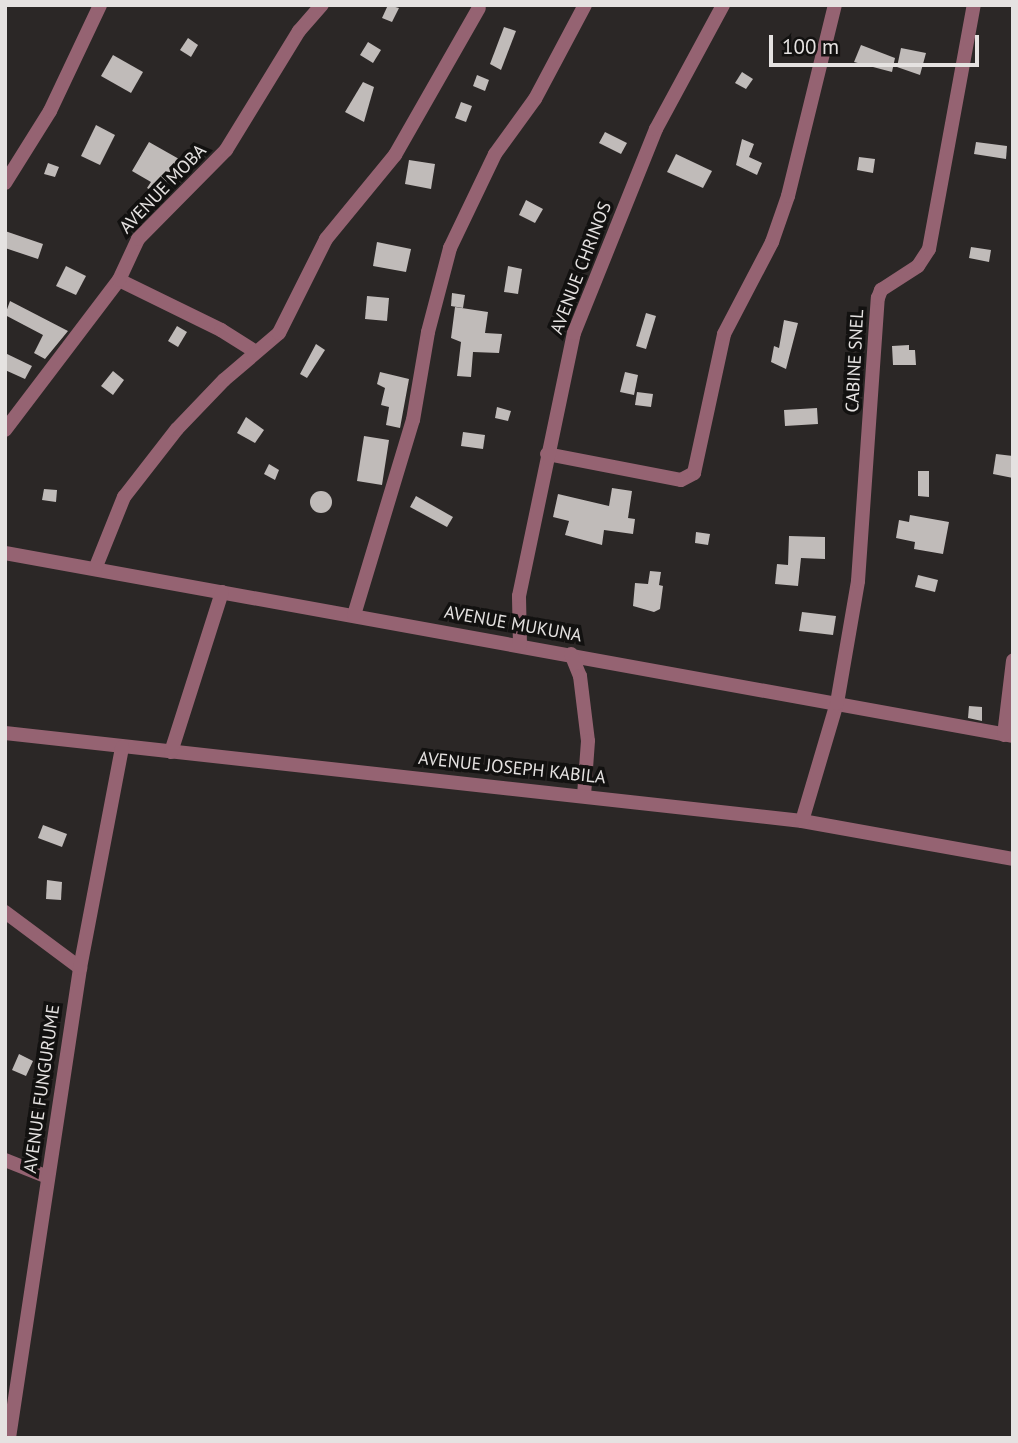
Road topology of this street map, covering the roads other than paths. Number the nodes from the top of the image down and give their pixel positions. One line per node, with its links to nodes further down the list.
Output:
1 (100, 5): 8 (street)
2 (322, 5): 9 (street, AVENUE MOBA)
3 (585, 5): 16 (street)
4 (723, 5): 12 (street, AVENUE CHRINOS)
5 (835, 5): 12 (street)
6 (975, 5): 20 (street, CABINE SNEL)
7 (479, 8): 10 (street)
8 (5, 183)
9 (119, 280): 10 (street); 11 (street, AVENUE MOBA)
10 (256, 352): 14 (street)
11 (5, 430)
12 (547, 454): 17 (street, AVENUE CHRINOS)
13 (5, 553): 14 (street, AVENUE MUKUNA)
14 (95, 569): 15 (street, AVENUE MUKUNA)
15 (222, 592): 16 (street, AVENUE MUKUNA); 24 (street)
16 (354, 615): 17 (street, AVENUE MUKUNA)
17 (520, 645): 18 (street, AVENUE MUKUNA)
18 (571, 654): 20 (street, AVENUE MUKUNA); 25 (street)
19 (1013, 661): 22 (street)
20 (836, 703): 22 (street, AVENUE MUKUNA); 26 (street, CABINE SNEL)
21 (5, 733): 23 (street, AVENUE JOSEPH KABILA)
22 (1008, 735)
23 (122, 747): 24 (street, AVENUE JOSEPH KABILA); 29 (street, AVENUE FUNGURUME)
24 (171, 752): 25 (street, AVENUE JOSEPH KABILA)
25 (584, 794): 26 (street, AVENUE JOSEPH KABILA)
26 (802, 821): 27 (street, AVENUE JOSEPH KABILA)
27 (1013, 859)
28 (5, 912): 29 (street)
29 (80, 968): 31 (street, AVENUE FUNGURUME)
30 (5, 1160): 31 (street)
31 (48, 1177): 32 (street, AVENUE FUNGURUME)
32 (12, 1375): 33 (street, AVENUE FUNGURUME)
33 (9, 1438)

